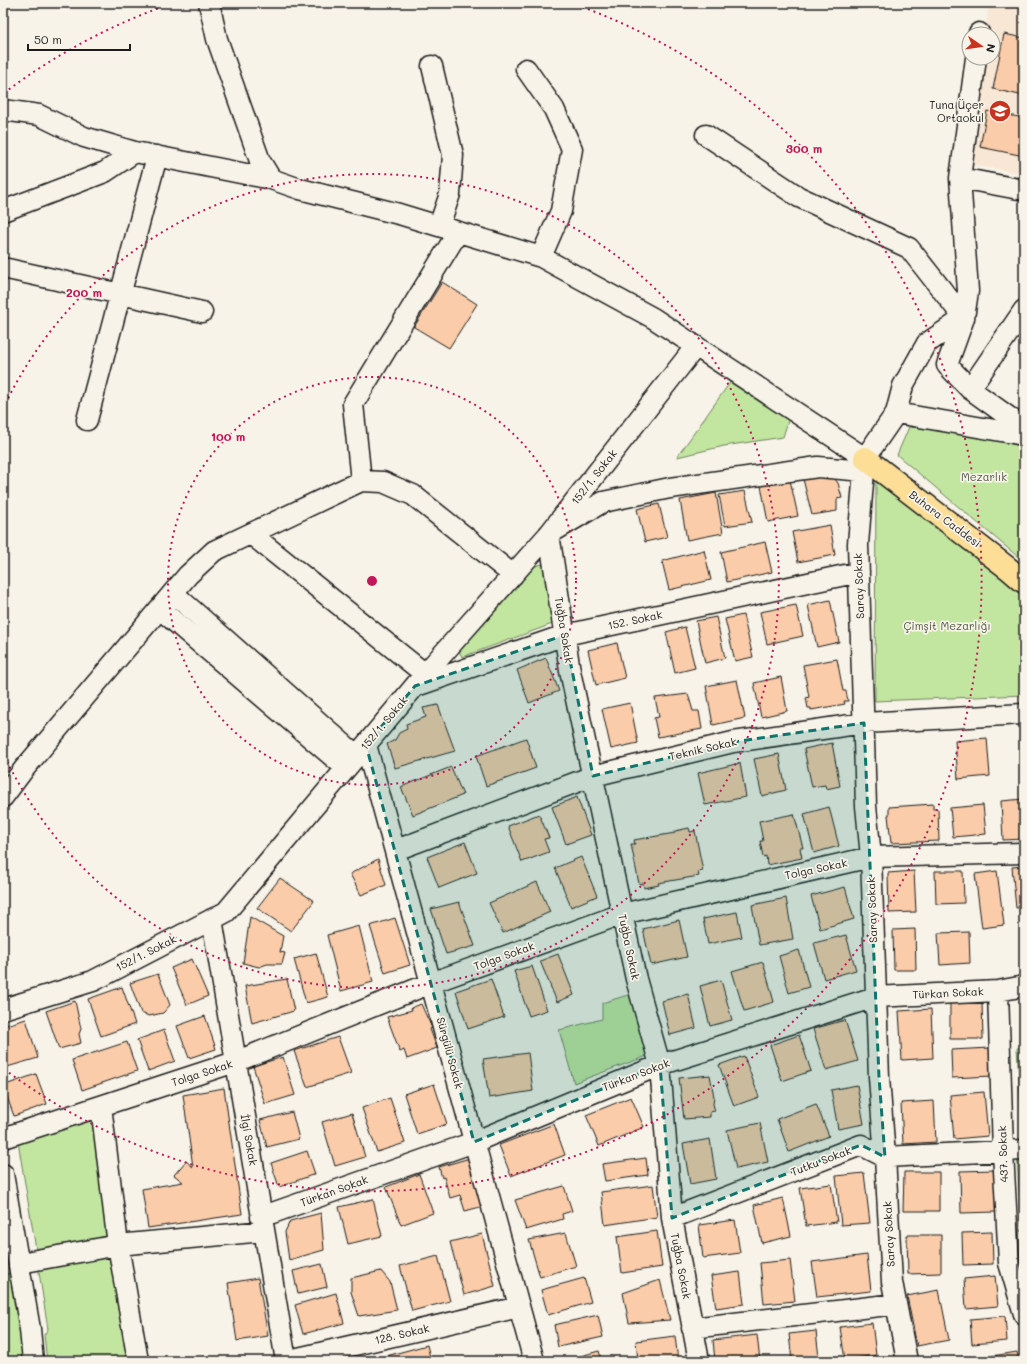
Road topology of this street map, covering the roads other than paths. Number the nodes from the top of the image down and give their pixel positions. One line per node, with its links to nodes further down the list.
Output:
1 (209, 3): 10 (street)
2 (432, 66): 13 (street)
3 (975, 66): 9 (street)
4 (526, 69): 15 (street)
5 (3, 110): 7 (street)
6 (706, 135): 20 (street)
7 (135, 152): 8 (street); 12 (street)
8 (157, 156): 10 (street); 17 (street)
9 (960, 178): 11 (street); 20 (street)
10 (271, 179): 13 (street)
11 (1024, 190)
12 (3, 211)
13 (439, 226): 14 (street)
14 (458, 232): 15 (street); 28 (street)
15 (541, 257): 21 (street)
16 (3, 268): 17 (street)
17 (120, 293): 19 (street); 24 (street)
18 (1024, 310): 22 (street)
19 (202, 312)
20 (964, 318): 22 (street); 23 (street)
21 (696, 346): 27 (street); 30 (street, 152/1. Sokak)
22 (970, 389): 25 (street)
23 (896, 413): 26 (street); 27 (street)
24 (87, 420)
25 (1024, 428)
26 (1024, 435)
27 (864, 464): 30 (street); 31 (street, Saray Sokak); 33 (main road, Buhara Caddesi)
28 (361, 481): 29 (street); 32 (street)
29 (251, 534): 34 (street); 37 (street)
30 (548, 534): 32 (street, 152/1. Sokak); 36 (street, Tuğba Sokak)
31 (858, 572): 36 (street, 152. Sokak); 39 (street, Saray Sokak)
32 (513, 575): 37 (street, 152/1. Sokak)
33 (1024, 582)
34 (173, 593): 35 (street); 40 (street)
35 (160, 609): 40 (street); 42 (street)
36 (565, 635): 37 (street, 152. Sokak); 41 (street, Tuğba Sokak)
37 (420, 680): 40 (street, 152/1. Sokak)
38 (1024, 714): 39 (street, Teknik Sokak)
39 (864, 723): 41 (street, Teknik Sokak); 45 (street, Saray Sokak)
40 (356, 756): 43 (street, Sürgülü Sokak); 47 (street, 152/1. Sokak)
41 (593, 776): 43 (street, Teknik Sokak); 46 (street, Tuğba Sokak)
42 (3, 797)
43 (396, 850): 48 (street, Sürgülü Sokak)
44 (1024, 853): 45 (street, Tolga Sokak)
45 (871, 857): 46 (street, Tolga Sokak); 51 (street, Saray Sokak)
46 (622, 914): 48 (street, Tolga Sokak); 54 (street, Tuğba Sokak)
47 (212, 920): 52 (street, 152/1. Sokak); 53 (street, İlgi Sokak)
48 (431, 983): 53 (street, Tolga Sokak); 57 (street, Sürgülü Sokak)
49 (1024, 986): 50 (street, Türkan Sokak)
50 (998, 991): 51 (street, Türkan Sokak); 59 (street, 437. Sokak)
51 (875, 996): 54 (street, Türkan Sokak); 60 (street, Saray Sokak)
52 (3, 1009)
53 (235, 1062): 55 (street, Tolga Sokak); 63 (street, İlgi Sokak)
54 (660, 1065): 57 (street, Türkan Sokak); 62 (street, Tuğba Sokak)
55 (101, 1106): 56 (street, Tolga Sokak); 64 (street)
56 (3, 1138)
57 (474, 1142): 63 (street, Türkan Sokak); 68 (street, Sürgülü Sokak)
58 (1024, 1150): 59 (street, Tutku Sokak)
59 (1003, 1152): 60 (street, Tutku Sokak); 66 (street, 437. Sokak)
60 (885, 1156): 62 (street, Tutku Sokak); 67 (street, Saray Sokak)
61 (3, 1174): 65 (street)
62 (672, 1218): 70 (street, Tuğba Sokak)
63 (263, 1224): 64 (street, Türkan Sokak); 73 (street, İlgi Sokak)
64 (118, 1245): 65 (street, Türkan Sokak); 72 (street)
65 (20, 1262): 71 (street)
66 (1016, 1262): 69 (street, 437. Sokak)
67 (896, 1304): 70 (street); 76 (street, Saray Sokak)
68 (519, 1307): 73 (street, 128. Sokak); 74 (street, Sürgülü Sokak)
69 (1024, 1314)
70 (692, 1328): 75 (street, Tuğba Sokak)
71 (33, 1361)
72 (138, 1361)
73 (285, 1361)
74 (534, 1361)
75 (699, 1361)
76 (907, 1361)

